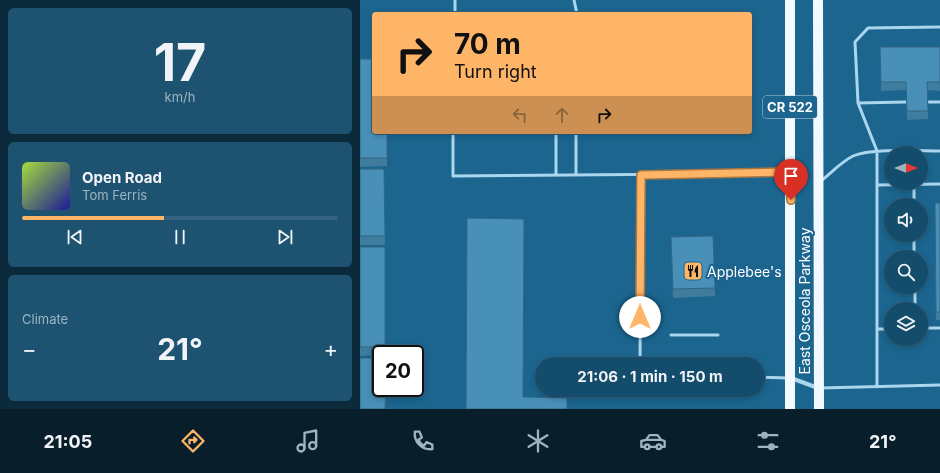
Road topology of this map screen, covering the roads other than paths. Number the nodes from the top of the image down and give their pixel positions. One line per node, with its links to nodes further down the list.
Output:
1 (455, 0): 5 (lane)
2 (574, 0): 6 (lane)
3 (790, 0): 17 (main road, East Osceola Parkway / CR 522)
4 (818, 0): 23 (main road, East Osceola Parkway / CR 522)
5 (454, 12)
6 (577, 12)
7 (940, 27): 11 (lane)
8 (906, 102): 11 (lane)
9 (927, 102): 10 (lane)
10 (940, 102)
11 (858, 103): 15 (lane)
12 (453, 134): 18 (lane)
13 (556, 134): 18 (lane)
14 (576, 134): 19 (lane)
15 (877, 151): 16 (lane); 23 (lane); 24 (lane)
16 (940, 151)
17 (790, 172): 20 (lane); 34 (main road, East Osceola Parkway / CR 522)
18 (556, 175): 19 (lane)
19 (576, 175): 20 (lane)
20 (641, 175): 32 (lane)
21 (928, 184): 22 (lane)
22 (940, 184)
23 (818, 185): 37 (main road, East Osceola Parkway / CR 522)
24 (877, 185): 25 (lane); 28 (lane)
25 (884, 185)
26 (928, 328): 27 (lane)
27 (940, 328)
28 (877, 329): 29 (lane); 36 (lane)
29 (884, 329)
30 (671, 335): 31 (lane)
31 (718, 335)
32 (640, 357)
33 (765, 377): 34 (lane)
34 (791, 378): 37 (street); 38 (main road, East Osceola Parkway / CR 522)
35 (940, 385): 36 (lane)
36 (877, 387): 37 (lane)
37 (818, 388): 39 (main road, East Osceola Parkway / CR 522)
38 (790, 409)
39 (819, 409)

